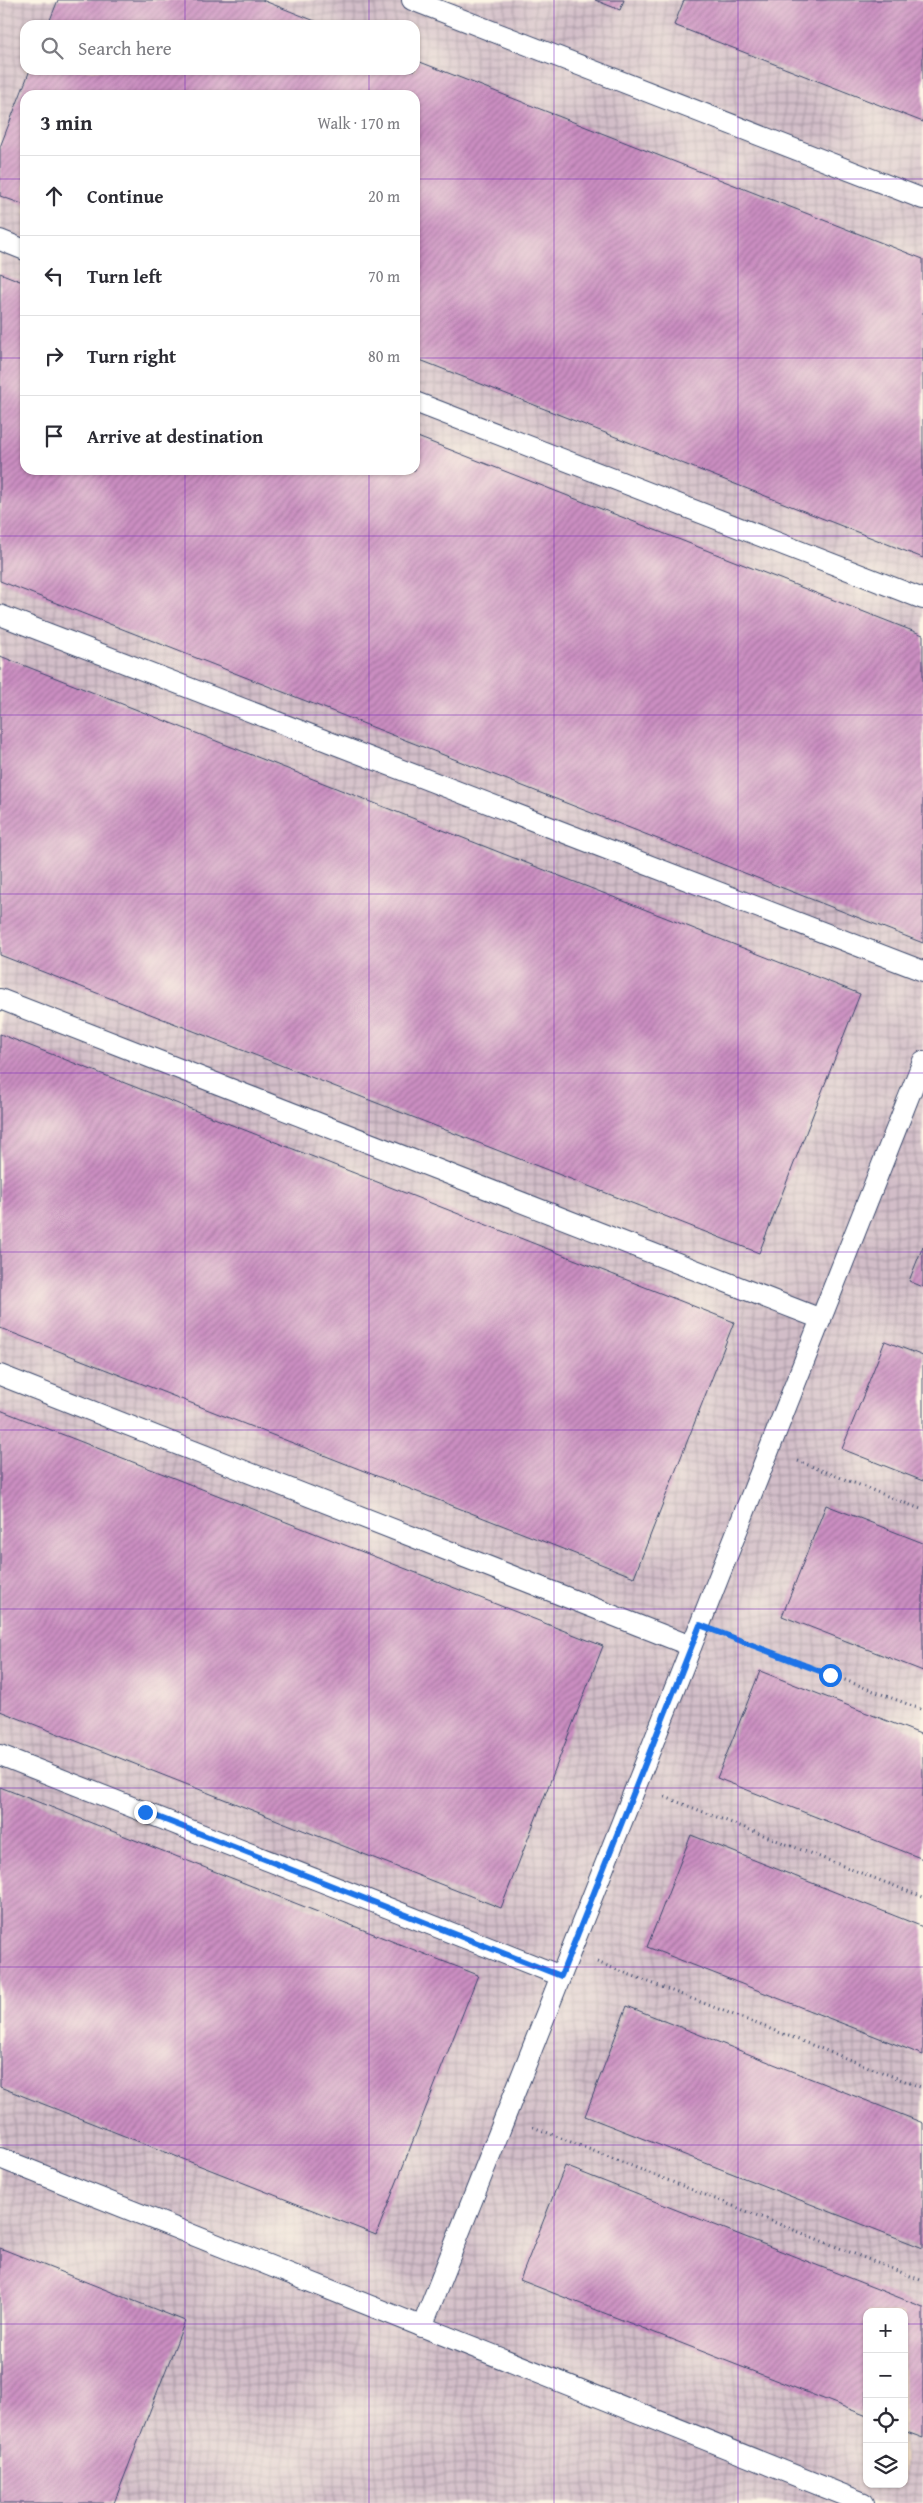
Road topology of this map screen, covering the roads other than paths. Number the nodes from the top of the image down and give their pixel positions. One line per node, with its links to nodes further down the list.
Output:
1 (412, 0): 2 (lane)
2 (923, 199)
3 (0, 240): 4 (lane)
4 (20, 248)
5 (420, 404): 6 (lane)
6 (923, 599)
7 (0, 615): 8 (lane)
8 (923, 971)
9 (0, 998): 11 (lane)
10 (923, 1061): 11 (lane)
11 (821, 1319): 13 (lane)
12 (0, 1375): 13 (lane)
13 (691, 1646): 15 (lane)
14 (0, 1755): 15 (lane)
15 (561, 1976): 17 (lane)
16 (0, 2158): 17 (lane)
17 (422, 2327): 18 (lane)
18 (864, 2503)

